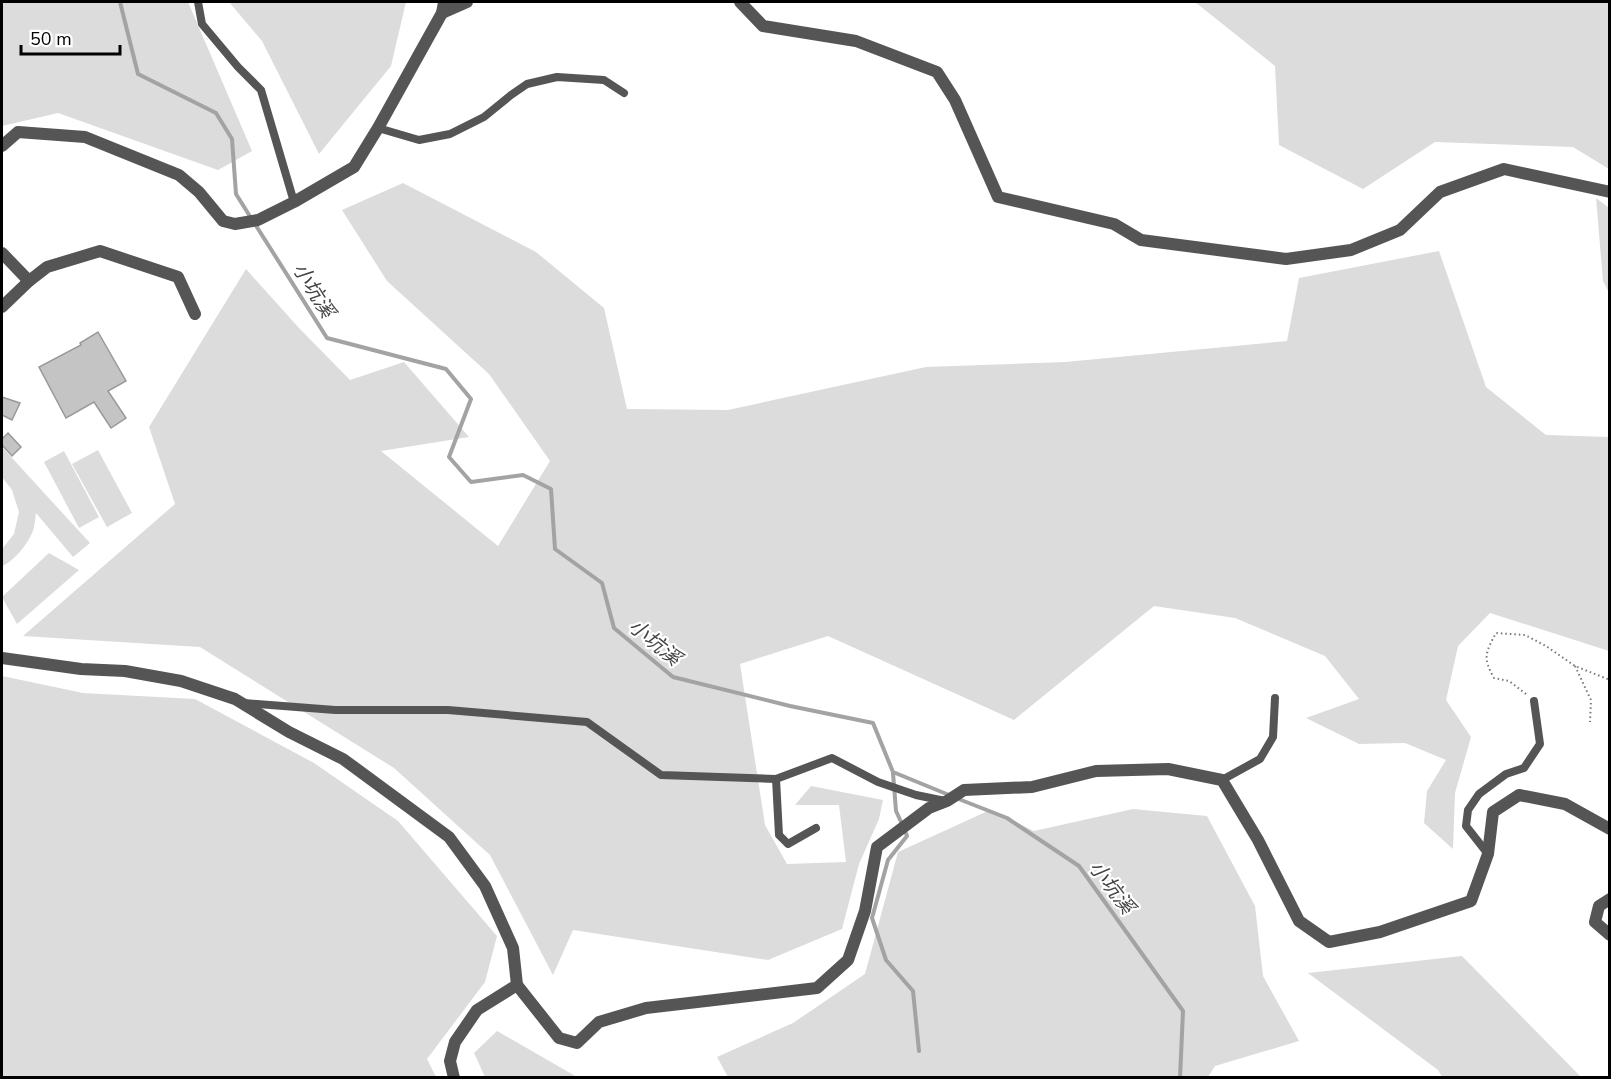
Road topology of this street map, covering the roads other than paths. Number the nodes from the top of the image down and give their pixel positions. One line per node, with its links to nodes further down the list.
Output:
1 (198, 2): 9 (lane)
2 (467, 2): 4 (street)
3 (740, 2): 8 (street)
4 (443, 7): 6 (street)
5 (624, 93): 6 (lane)
6 (378, 128): 9 (street)
7 (2, 146): 9 (street)
8 (1610, 192)
9 (294, 202)
10 (2, 253): 11 (street)
11 (29, 281): 12 (street); 13 (street)
12 (2, 307)
13 (195, 314)
14 (2, 658): 17 (street)
15 (1275, 698): 19 (lane)
16 (1534, 701): 23 (lane)
17 (240, 702): 18 (lane); 26 (street)
18 (776, 779): 20 (lane); 21 (lane)
19 (1222, 780): 20 (street); 23 (street)
20 (947, 801): 26 (street)
21 (816, 828)
22 (1610, 829): 23 (street)
23 (1488, 854)
24 (1610, 899): 25 (street)
25 (1610, 935)
26 (517, 985): 27 (street)
27 (454, 1077)

